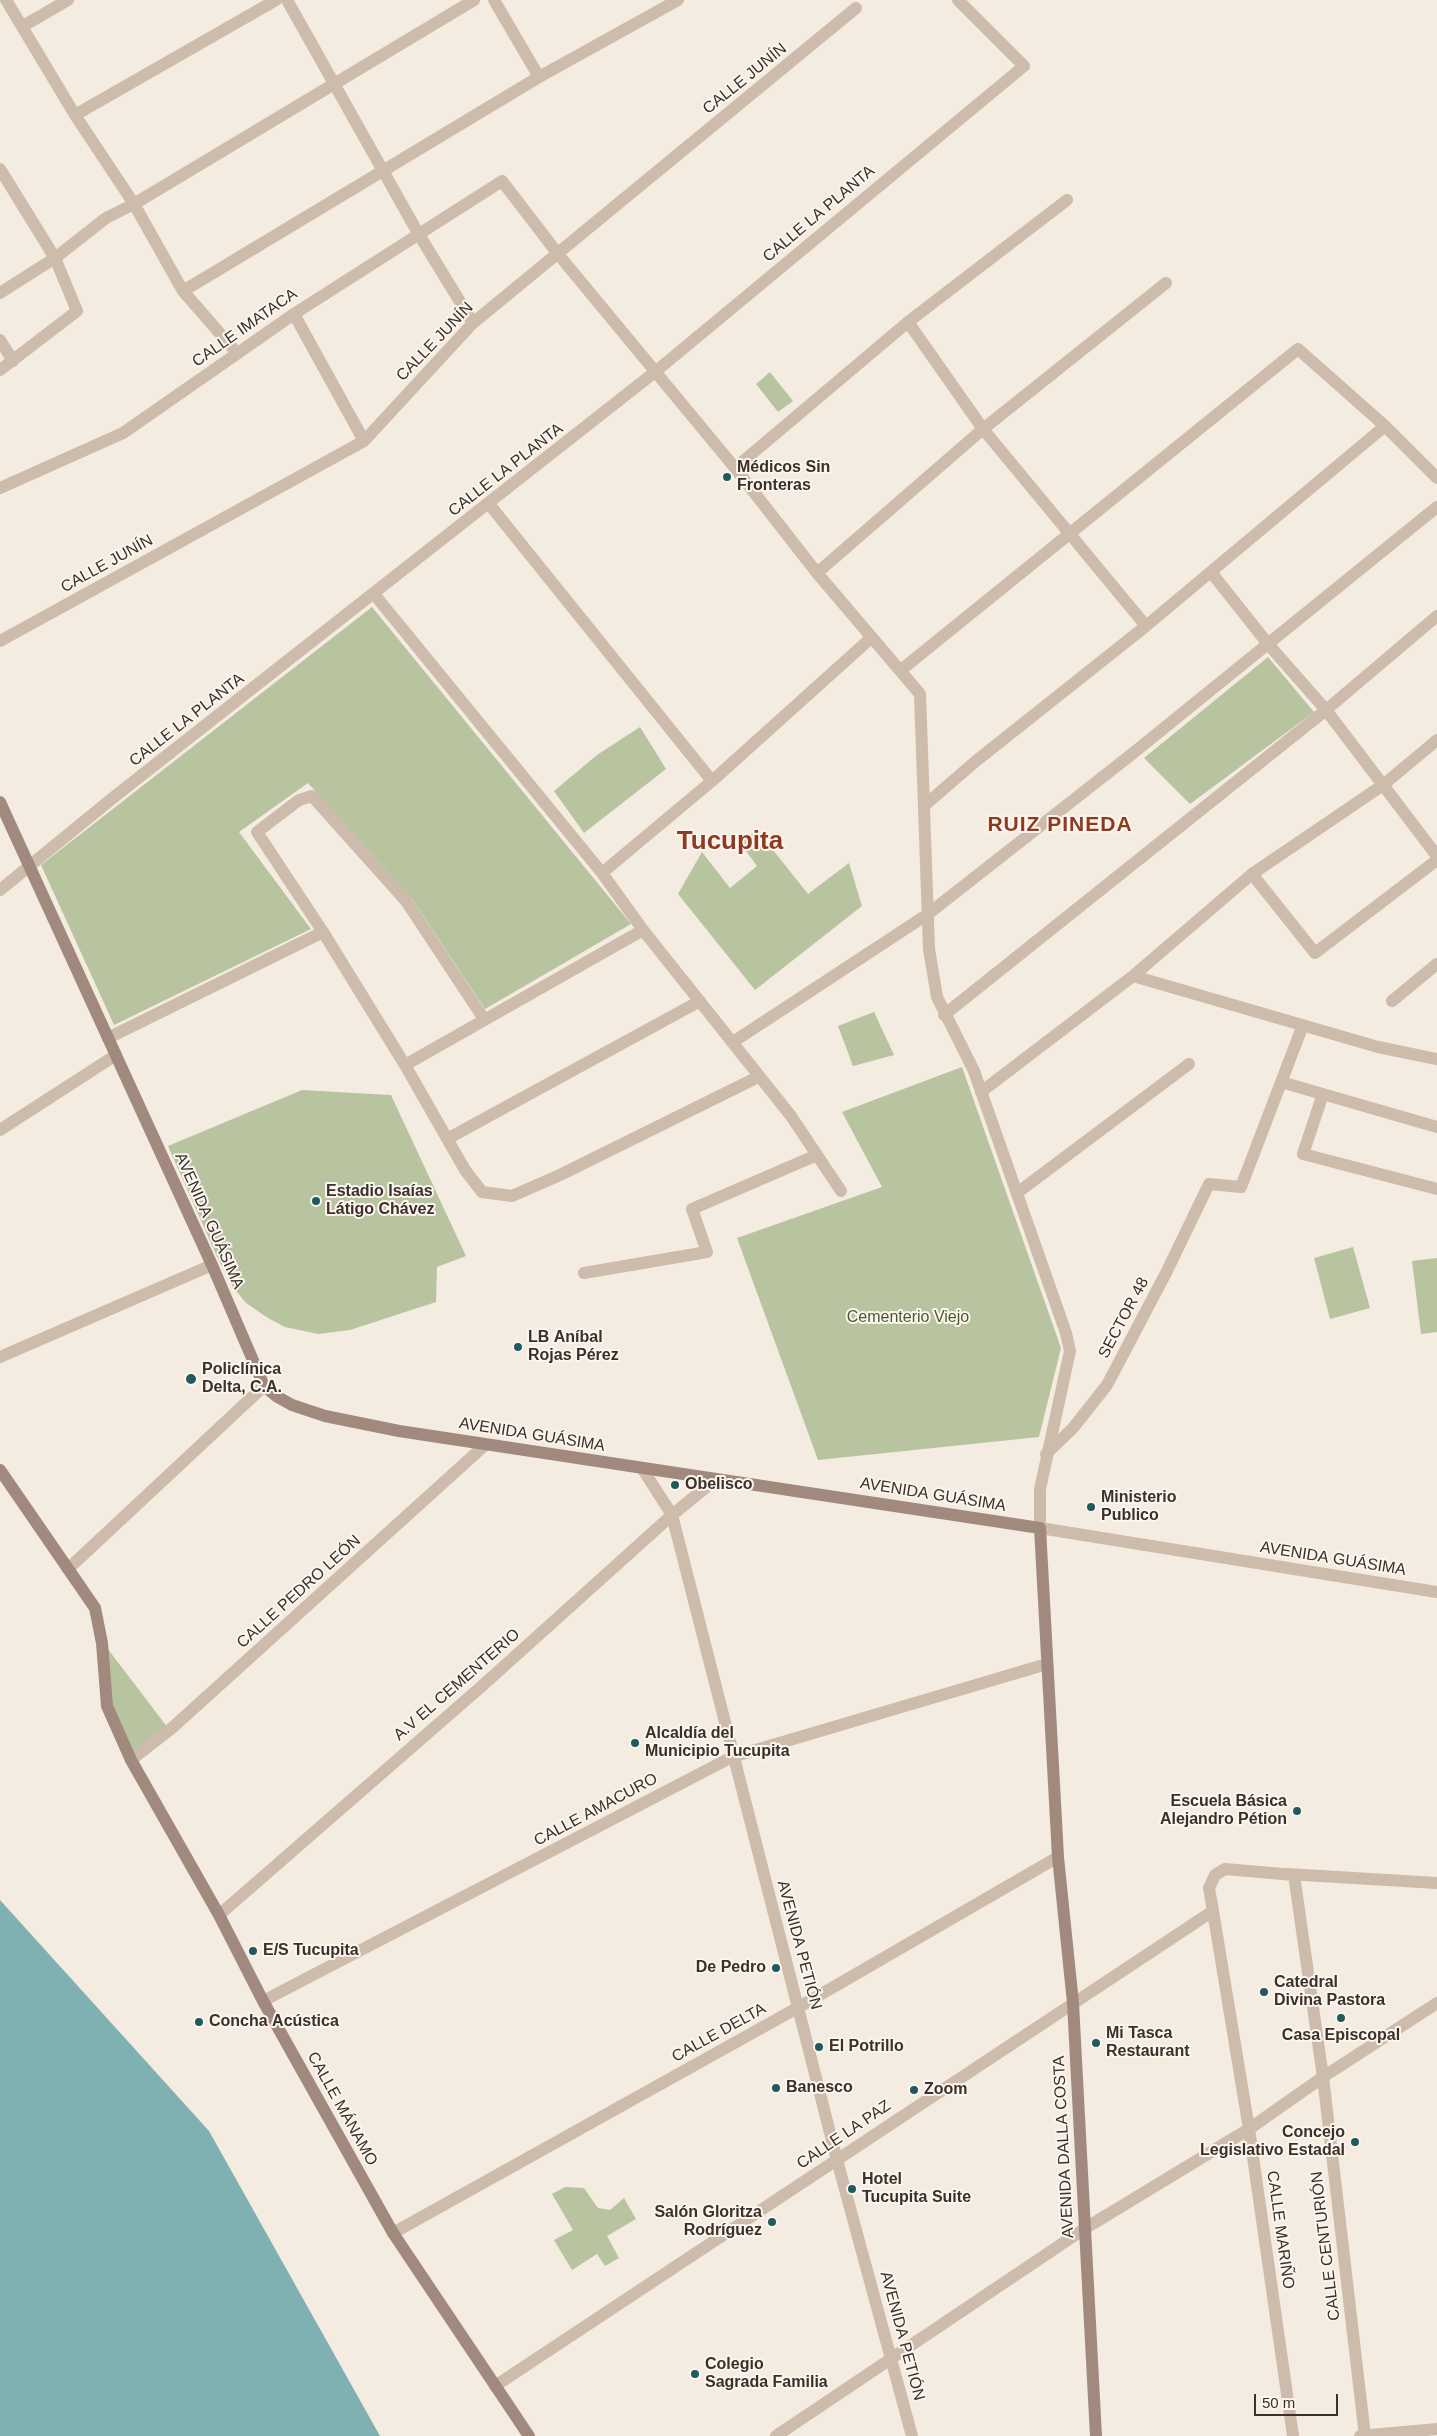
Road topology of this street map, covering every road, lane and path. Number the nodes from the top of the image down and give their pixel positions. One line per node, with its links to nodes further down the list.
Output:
1 (6, 0): 10 (street)
2 (68, 0): 10 (street)
3 (276, 0): 13 (street)
4 (287, 0): 12 (street)
5 (474, 0): 12 (street)
6 (494, 0): 11 (street)
7 (678, 0): 11 (street)
8 (958, 0): 31 (street, CALLE LA PLANTA)
9 (856, 8): 19 (street, CALLE JUNÍN)
10 (23, 26): 13 (street)
11 (539, 77): 15 (street)
12 (334, 82): 15 (street); 17 (street)
13 (75, 115): 17 (street)
14 (0, 169): 20 (street)
15 (384, 170): 18 (street); 22 (street)
16 (1067, 200): 25 (street)
17 (134, 204): 20 (street); 22 (street)
18 (418, 233): 19 (street, CALLE IMATACA); 24 (street, CALLE IMATACA); 26 (street)
19 (558, 254): 26 (street, CALLE JUNÍN); 31 (street)
20 (55, 258): 23 (street); 29 (street)
21 (1166, 283): 33 (street)
22 (183, 291): 28 (street)
23 (0, 293)
24 (294, 314): 28 (street, CALLE IMATACA); 34 (street)
25 (908, 322): 33 (street); 35 (street)
26 (473, 323): 34 (street, CALLE JUNÍN)
27 (0, 340): 29 (street)
28 (237, 354): 37 (street, CALLE IMATACA)
29 (13, 361): 30 (street)
30 (0, 370)
31 (655, 372): 35 (street); 38 (street, CALLE LA PLANTA)
32 (1385, 426): 36 (street); 40 (street); 41 (street)
33 (983, 430): 40 (street); 42 (street)
34 (364, 441): 47 (street, CALLE JUNÍN)
35 (735, 468): 42 (street)
36 (1437, 478)
37 (0, 488)
38 (489, 504): 43 (street, CALLE LA PLANTA); 52 (street)
39 (1437, 507): 48 (street)
40 (1072, 534): 45 (street); 49 (street)
41 (1211, 572): 45 (street); 48 (street)
42 (817, 573): 46 (street)
43 (374, 594): 58 (street, CALLE LA PLANTA); 59 (street)
44 (1437, 616): 50 (street)
45 (1146, 626): 55 (street)
46 (871, 638): 49 (street); 52 (street)
47 (0, 641)
48 (1268, 644): 50 (street); 62 (street)
49 (901, 670): 55 (street)
50 (1326, 710): 53 (street); 69 (street)
51 (1437, 740): 53 (street)
52 (712, 781): 59 (street)
53 (1383, 785): 56 (street); 60 (street)
54 (0, 802): 58 (main road, AVENIDA GUÁSIMA)
55 (925, 805): 62 (street)
56 (1437, 856)
57 (1437, 860): 60 (street)
58 (30, 866): 61 (street, CALLE LA PLANTA); 72 (main road, AVENIDA GUÁSIMA)
59 (602, 874): 63 (street)
60 (1252, 874): 66 (street)
61 (0, 890)
62 (928, 914): 69 (street); 73 (street)
63 (643, 930): 67 (street); 70 (street)
64 (323, 932): 70 (street); 72 (street); 77 (street)
65 (1437, 964): 68 (street)
66 (1133, 976): 71 (street); 80 (street)
67 (700, 1001): 73 (street); 84 (street)
68 (1392, 1001)
69 (944, 1015): 80 (street)
70 (484, 1020): 77 (street)
71 (1303, 1025): 75 (street); 79 (street)
72 (108, 1038): 74 (main road, AVENIDA GUÁSIMA)
73 (733, 1042): 78 (street)
74 (116, 1055): 83 (street); 89 (main road, AVENIDA GUÁSIMA)
75 (1437, 1059)
76 (1189, 1064): 88 (street)
77 (405, 1065): 84 (street)
78 (758, 1077): 84 (street); 85 (street)
79 (1281, 1082): 81 (street); 94 (street, SECTOR 48)
80 (981, 1092): 88 (street)
81 (1323, 1094): 82 (street); 86 (street)
82 (1437, 1127)
83 (0, 1130)
84 (447, 1139)
85 (817, 1155): 87 (street); 90 (street)
86 (1437, 1189)
87 (841, 1191)
88 (1017, 1193): 94 (street)
89 (212, 1265): 91 (street); 92 (main road, AVENIDA GUÁSIMA)
90 (584, 1273)
91 (0, 1356)
92 (264, 1386): 93 (main road, AVENIDA GUÁSIMA); 100 (street)
93 (485, 1445): 95 (main road, AVENIDA GUÁSIMA); 104 (street, CALLE PEDRO LEÓN)
94 (1046, 1454): 99 (street)
95 (642, 1468): 97 (main road, AVENIDA GUÁSIMA); 98 (street, AVENIDA PETIÓN)
96 (0, 1470): 100 (main road, CALLE MÁNAMO)
97 (716, 1479): 98 (street, A.V EL CEMENTERIO); 99 (main road, AVENIDA GUÁSIMA)
98 (672, 1515): 103 (street, AVENIDA PETIÓN); 109 (street, A.V EL CEMENTERIO)
99 (1040, 1528): 101 (street, AVENIDA GUÁSIMA); 102 (main road, AVENIDA DALLA COSTA)
100 (68, 1569): 104 (main road, CALLE MÁNAMO)
101 (1437, 1592)
102 (1047, 1664): 103 (street, CALLE AMACURO); 105 (main road, AVENIDA DALLA COSTA)
103 (732, 1757): 110 (street, CALLE AMACURO); 113 (street, AVENIDA PETIÓN)
104 (131, 1760): 109 (main road, CALLE MÁNAMO)
105 (1058, 1857): 111 (main road, AVENIDA DALLA COSTA); 113 (street, CALLE DELTA)
106 (1294, 1875): 107 (street); 108 (street); 114 (street, CALLE CENTURIÓN)
107 (1437, 1883)
108 (1213, 1911): 111 (street, CALLE LA PAZ); 115 (street, CALLE MARIÑO)
109 (219, 1915): 110 (main road, CALLE MÁNAMO)
110 (263, 2001): 118 (main road, CALLE MÁNAMO)
111 (1074, 2003): 116 (street, CALLE LA PAZ); 117 (main road, AVENIDA DALLA COSTA)
112 (1437, 2003): 114 (street)
113 (799, 2007): 116 (street, AVENIDA PETIÓN); 118 (street, CALLE DELTA)
114 (1323, 2077): 115 (street); 128 (street, CALLE CENTURIÓN)
115 (1249, 2129): 117 (street); 126 (street, CALLE MARIÑO)
116 (837, 2160): 119 (street, AVENIDA PETIÓN); 120 (street, CALLE LA PAZ)
117 (1084, 2229): 119 (street); 125 (main road, AVENIDA DALLA COSTA)
118 (393, 2233): 120 (main road, CALLE MÁNAMO)
119 (892, 2359): 123 (street); 124 (street, AVENIDA PETIÓN)
120 (494, 2386): 122 (main road, CALLE MÁNAMO)
121 (1437, 2429): 128 (street)
122 (529, 2436)
123 (776, 2436)
124 (912, 2436)
125 (1096, 2436)
126 (1293, 2436)
127 (1360, 2436): 128 (street)
128 (1365, 2436)

